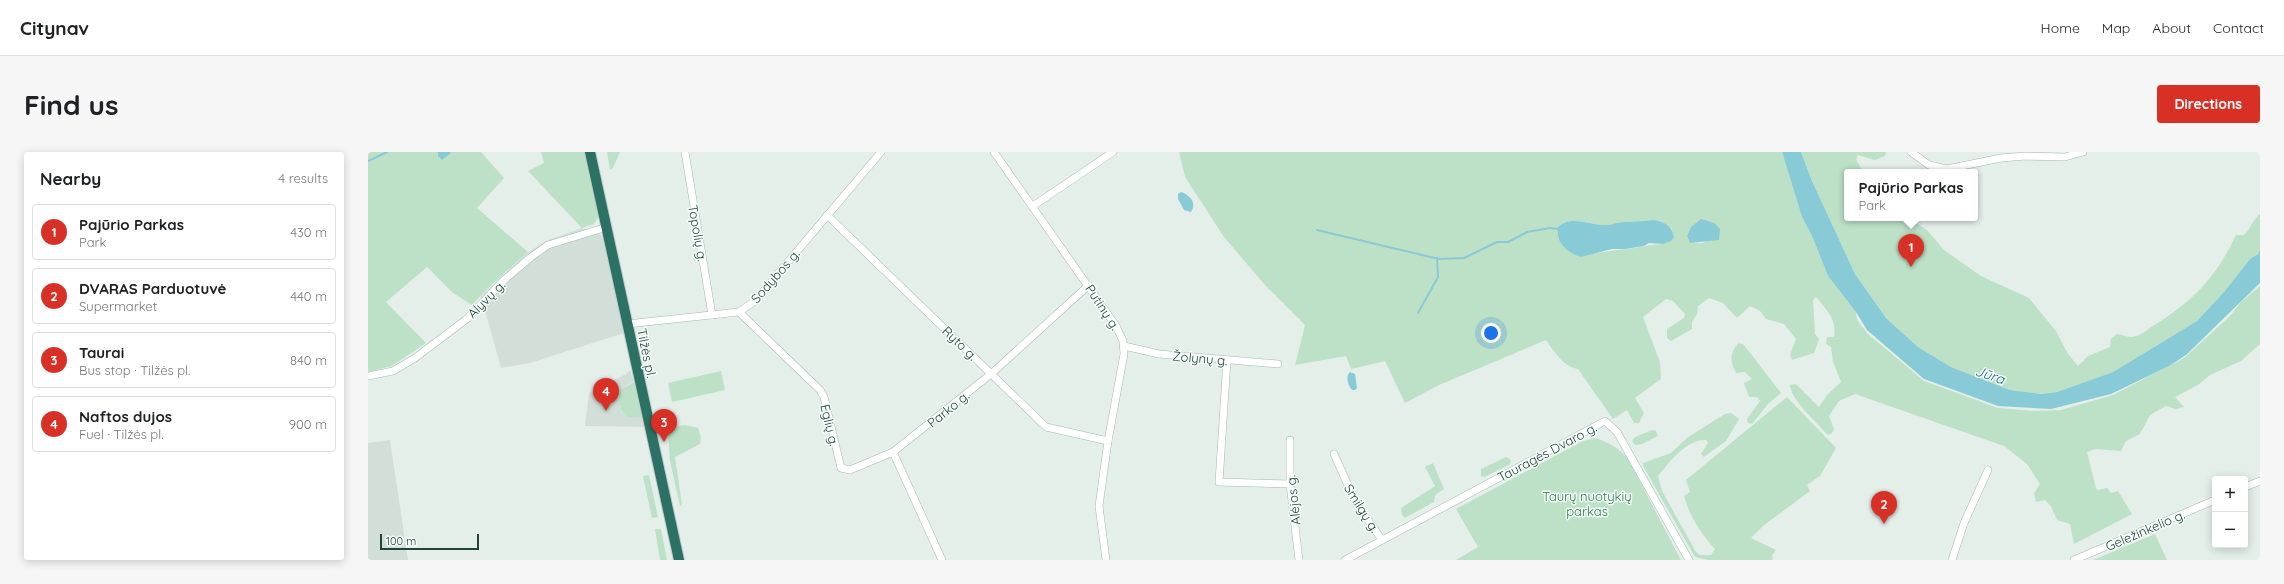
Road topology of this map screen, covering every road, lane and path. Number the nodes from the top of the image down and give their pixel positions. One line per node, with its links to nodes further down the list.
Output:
1 (590, 152): 10 (highway, Tilžės pl.)
2 (685, 152): 13 (street, Topolių g.)
3 (881, 152): 9 (street, Sodybos g.)
4 (994, 152): 8 (street, Putinų g.)
5 (1113, 152): 8 (street)
6 (1911, 152): 7 (street)
7 (2084, 152)
8 (1033, 206): 11 (street, Putinų g.)
9 (827, 215): 12 (street, Sodybos g.); 18 (street, Ryto g.)
10 (607, 227): 14 (highway, Tilžės pl.); 19 (street, Alyvų g.)
11 (1089, 284): 15 (street, Putinų g.); 18 (street, Parko g.)
12 (739, 312): 13 (street, Sodybos g.); 22 (street, Eglių g.)
13 (712, 314): 14 (street, Sodybos g.)
14 (628, 324): 30 (highway, Tilžės pl.)
15 (1124, 346): 16 (street, Žolynų g.); 21 (street, Putinų g.)
16 (1227, 360): 17 (street, Žolynų g.); 26 (street)
17 (1278, 364)
18 (991, 374): 21 (street, Ryto g.); 22 (street, Parko g.)
19 (368, 376)
20 (1290, 440): 26 (street, Alėjos g.)
21 (1108, 441): 32 (street, Putinų g.)
22 (893, 452): 31 (street)
23 (1334, 454): 29 (street, Smilgų g.)
24 (1988, 470): 36 (street)
25 (2260, 480): 27 (street)
26 (1290, 484): 33 (street, Alėjos g.)
27 (2248, 486)
28 (2212, 501): 37 (street, Geležinkelio g.)
29 (1382, 540): 34 (street, Tauragės Dvaro g.); 35 (street, Tauragės Dvaro g.)
30 (679, 560)
31 (942, 560)
32 (1106, 560)
33 (1300, 560)
34 (1345, 560)
35 (1689, 560)
36 (1952, 560)
37 (2074, 560)

